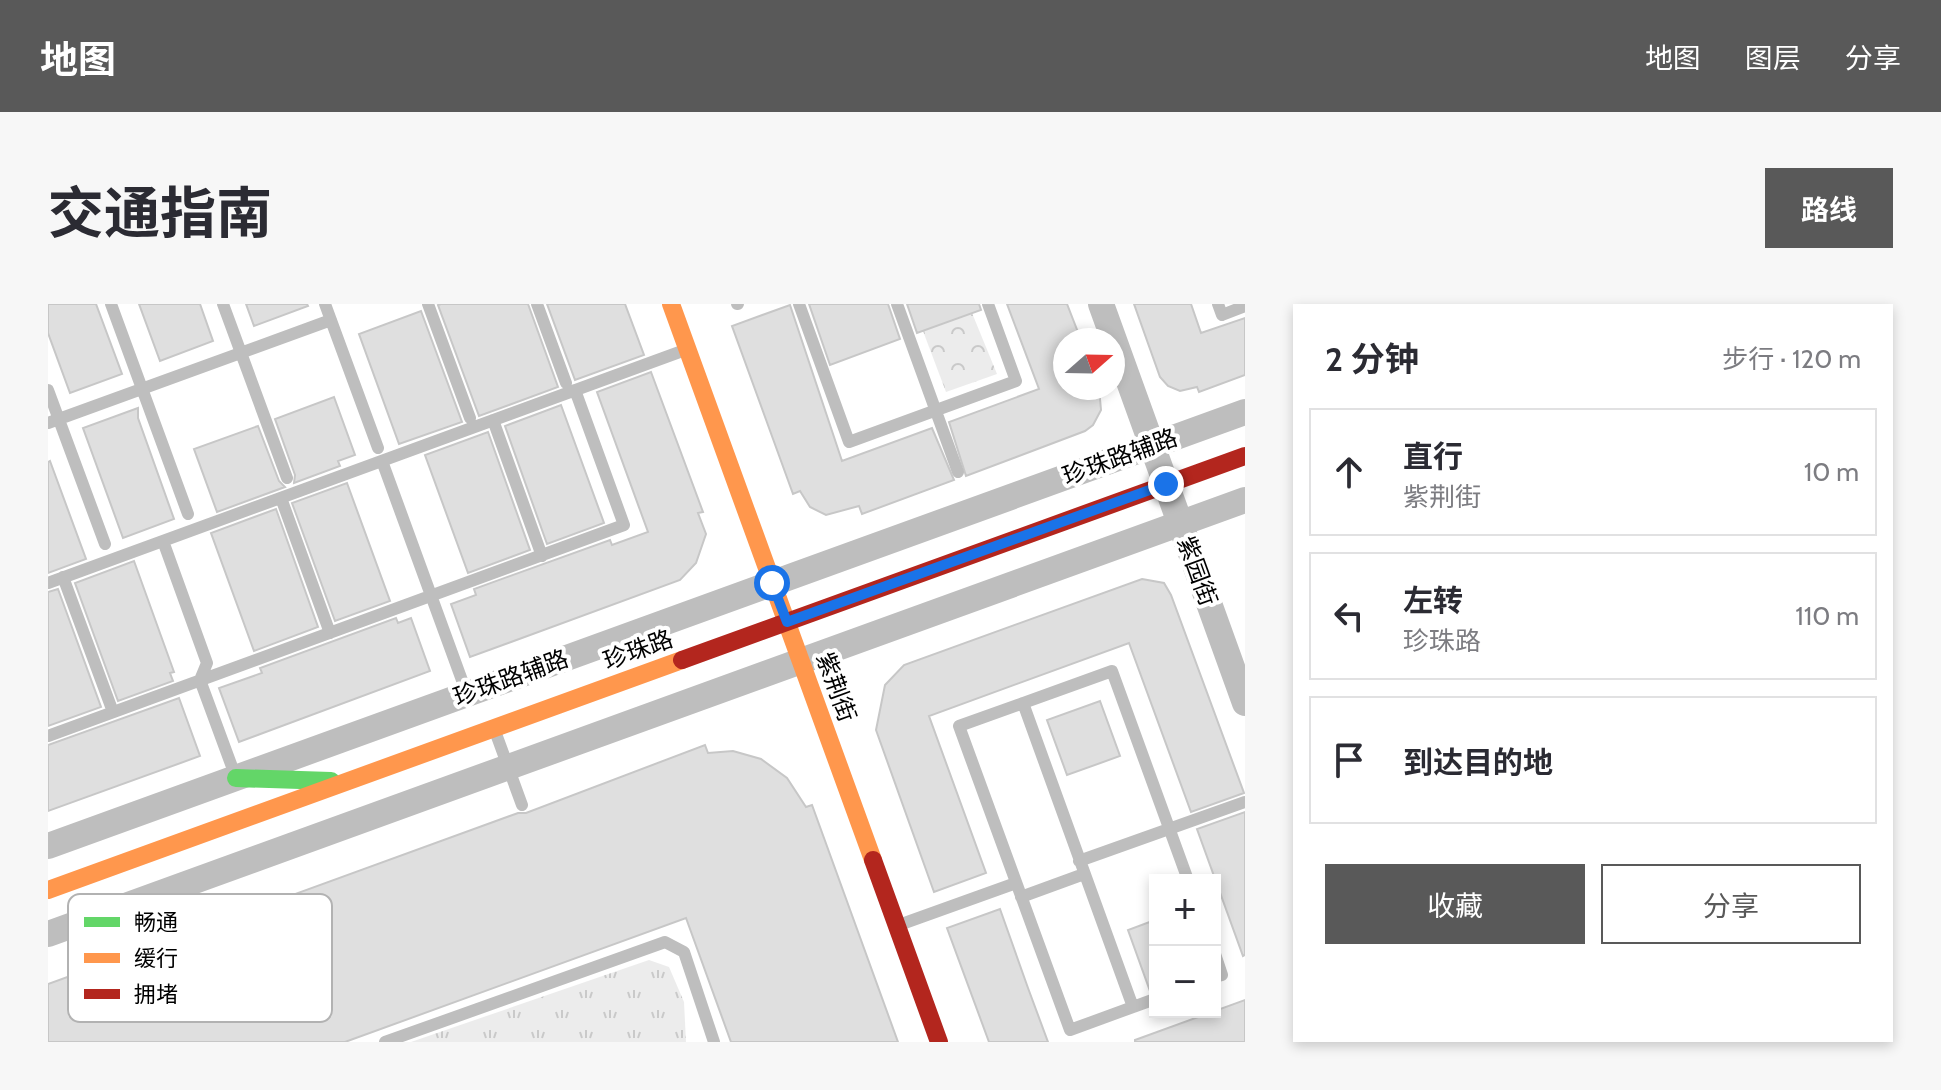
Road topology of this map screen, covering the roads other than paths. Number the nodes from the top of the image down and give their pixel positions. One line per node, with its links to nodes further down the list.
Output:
1 (111, 304): 17 (lane)
2 (223, 304): 15 (lane)
3 (325, 304): 13 (lane)
4 (428, 304): 21 (lane)
5 (537, 304): 16 (lane)
6 (671, 304): 14 (street, 紫荆街)
7 (799, 304): 19 (lane)
8 (897, 304): 19 (lane)
9 (988, 304): 19 (lane)
10 (1101, 304): 24 (street, 紫园街)
11 (1218, 304): 12 (lane)
12 (1245, 306)
13 (331, 320): 15 (lane); 25 (lane)
14 (688, 349): 16 (lane); 39 (street, 紫荆街)
15 (240, 352): 17 (lane); 28 (lane)
16 (570, 387): 22 (lane); 36 (lane)
17 (142, 389): 23 (lane); 32 (lane)
18 (48, 390): 23 (lane)
19 (936, 410): 27 (lane)
20 (1245, 412): 24 (street, 珍珠路辅路)
21 (470, 418)
22 (493, 420): 25 (lane); 36 (lane)
23 (53, 421): 35 (lane)
24 (1152, 445): 29 (street, 紫园街); 39 (street, 珍珠路辅路)
25 (380, 454): 30 (lane); 40 (lane)
26 (1245, 456): 29 (street, 珍珠路)
27 (958, 472)
28 (287, 478)
29 (1166, 484): 33 (street, 紫园街); 41 (street, 珍珠路)
30 (281, 498): 34 (lane); 42 (lane)
31 (1245, 500): 33 (street)
32 (188, 514)
33 (1180, 524): 43 (street); 47 (street, 紫园街)
34 (163, 541): 37 (lane); 44 (lane)
35 (105, 544)
36 (542, 556): 40 (lane)
37 (63, 577): 38 (lane); 48 (lane)
38 (48, 583)
39 (772, 583): 41 (street, 紫荆街); 45 (street, 珍珠路辅路)
40 (432, 596): 42 (lane); 45 (lane)
41 (787, 622): 43 (street, 紫荆街); 49 (street, 珍珠路)
42 (330, 633): 44 (lane)
43 (801, 661): 51 (street); 67 (street, 紫荆街)
44 (200, 680): 48 (lane); 52 (lane)
45 (467, 694): 52 (street, 珍珠路辅路)
46 (1023, 703): 56 (lane); 58 (lane); 62 (lane)
47 (1245, 703)
48 (113, 712): 50 (lane)
49 (494, 728): 51 (lane); 53 (street, 珍珠路)
50 (48, 736)
51 (508, 767): 55 (lane); 64 (street)
52 (236, 778): 53 (street); 57 (street, 珍珠路辅路)
53 (348, 781): 61 (street, 珍珠路)
54 (1245, 802): 56 (lane)
55 (522, 805)
56 (1169, 828): 58 (lane); 60 (lane)
57 (48, 846)
58 (1079, 861): 59 (lane)
59 (1084, 874): 65 (lane); 71 (lane)
60 (1186, 874)
61 (75, 881): 63 (street, 珍珠路); 66 (street)
62 (1016, 883): 65 (lane); 67 (lane)
63 (48, 890)
64 (158, 894)
65 (1021, 897): 71 (lane)
66 (48, 901)
67 (897, 926): 74 (street, 紫荆街)
68 (68, 927): 69 (street)
69 (48, 934)
70 (1149, 1001): 71 (lane)
71 (1133, 1007)
72 (385, 1042): 73 (lane)
73 (714, 1042)
74 (939, 1042)

